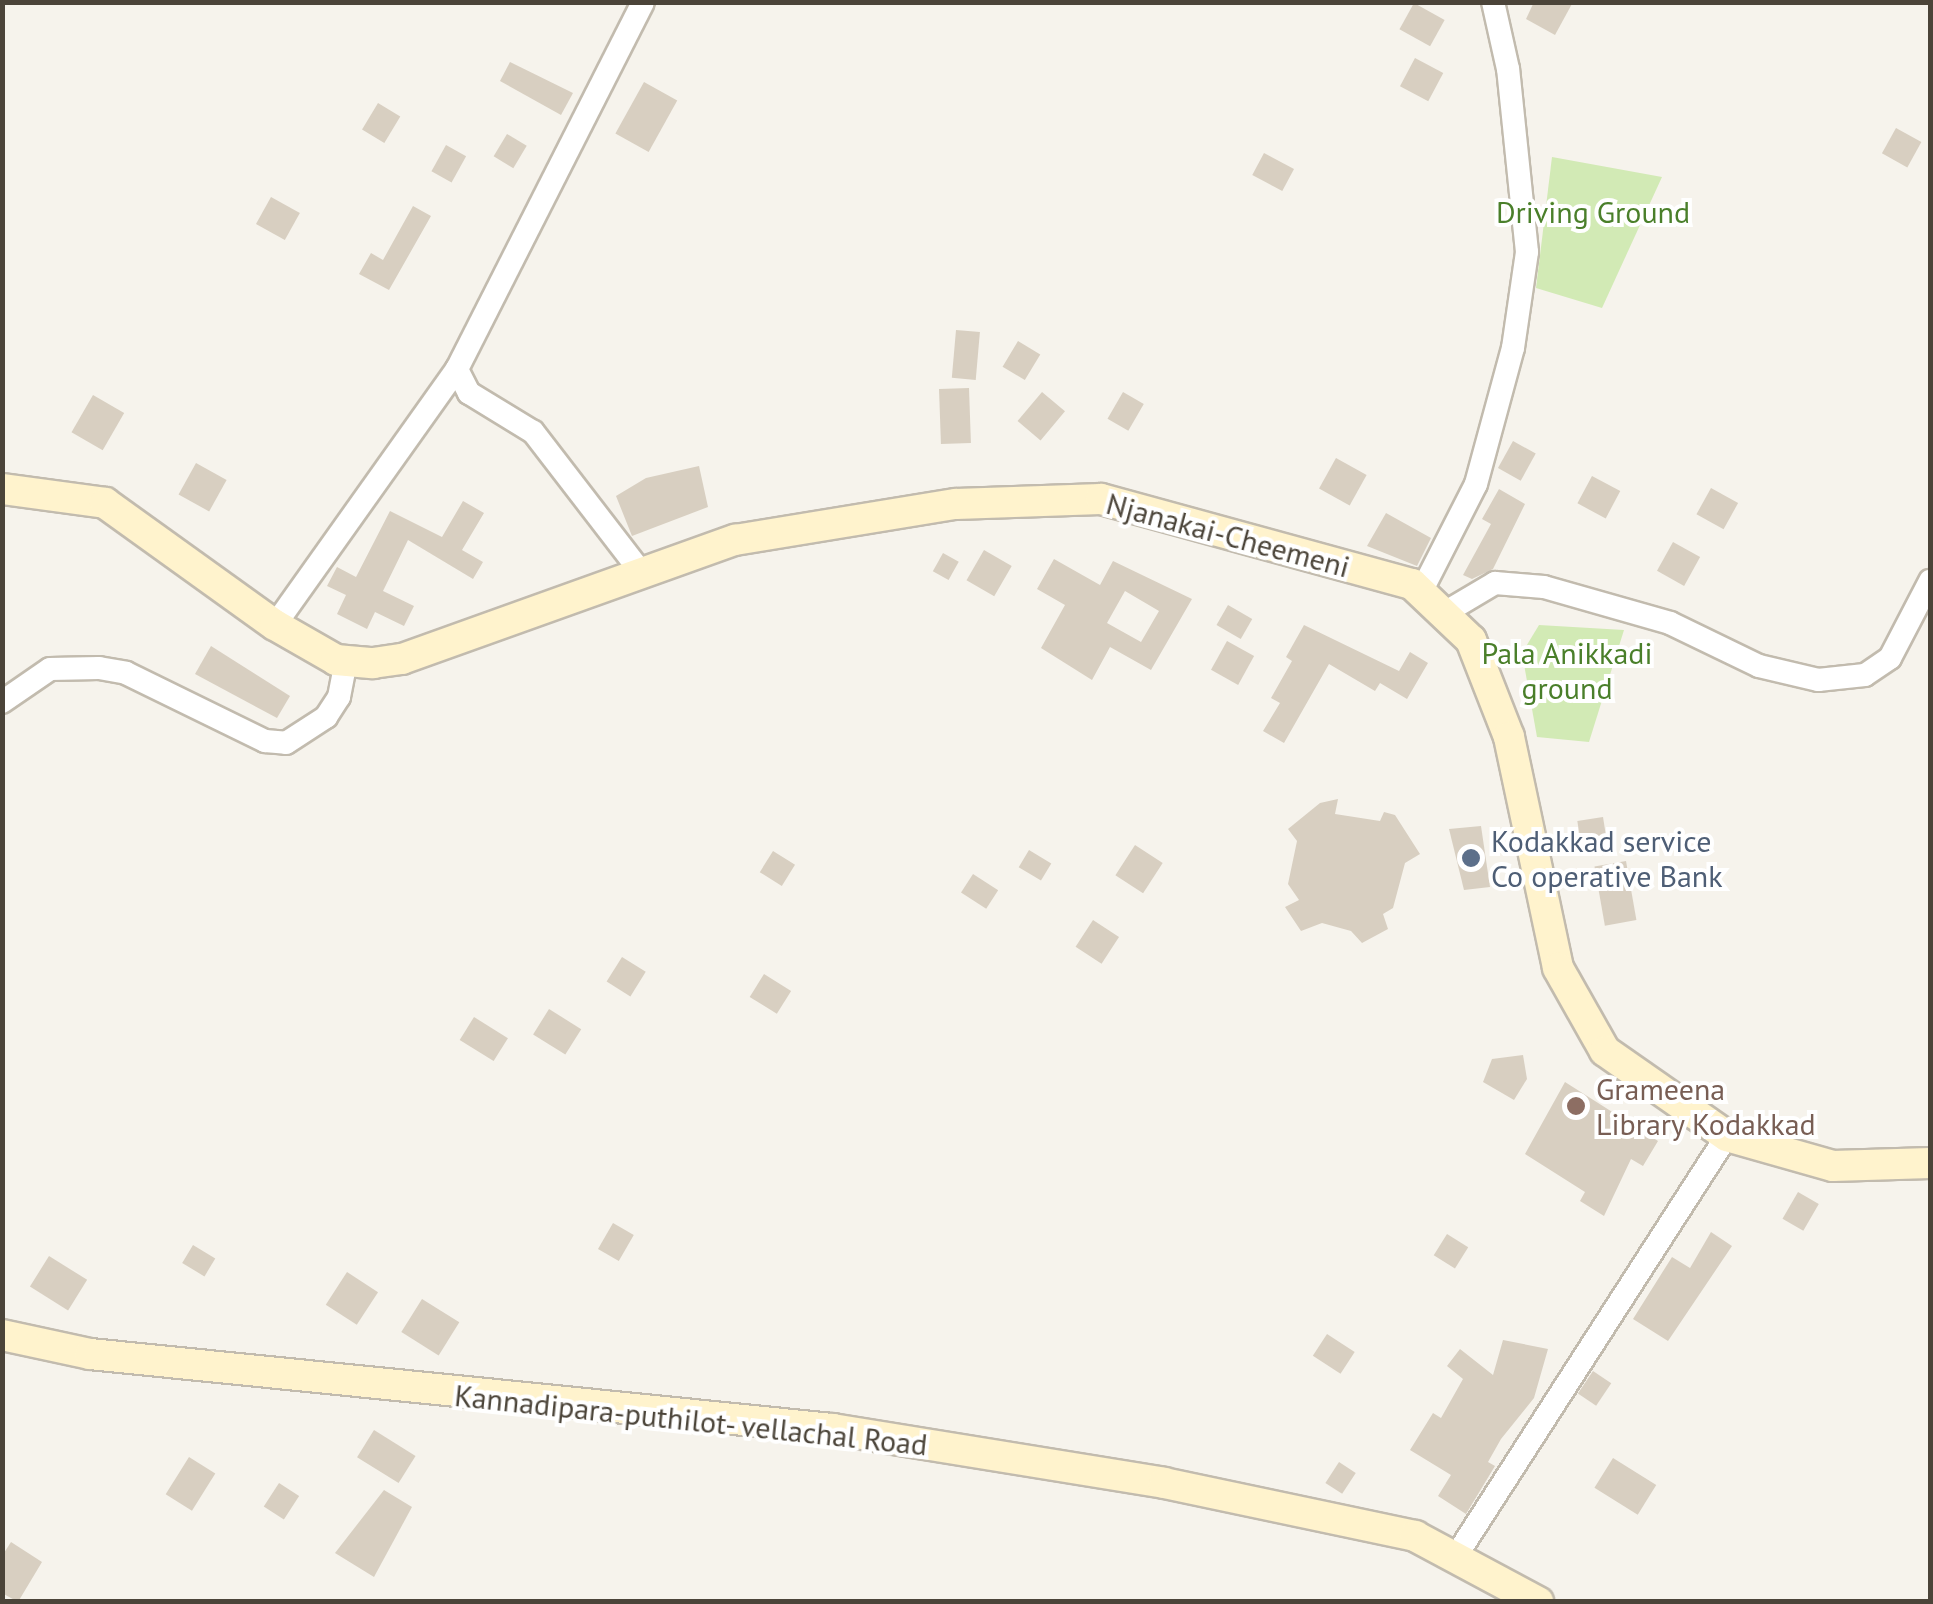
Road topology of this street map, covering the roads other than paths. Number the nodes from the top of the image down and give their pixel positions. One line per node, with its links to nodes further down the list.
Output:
1 (643, 2): 3 (street)
2 (1493, 2): 7 (street)
3 (457, 369): 5 (street); 8 (street)
4 (2, 489): 8 (main road, Njanakai-Cheemeni)
5 (641, 572): 7 (main road, Njanakai-Cheemeni); 9 (main road, Njanakai-Cheemeni)
6 (1930, 581): 7 (street)
7 (1432, 604): 11 (main road, Njanakai-Cheemeni)
8 (275, 625): 9 (main road, Njanakai-Cheemeni)
9 (346, 661): 10 (street)
10 (2, 702)
11 (1727, 1136): 12 (main road, Njanakai-Cheemeni); 14 (street)
12 (1930, 1163)
13 (2, 1335): 14 (main road, Kannadipara-puthilot- vellachal Road)
14 (1458, 1553): 15 (main road, Kannadipara-puthilot- vellachal Road)
15 (1538, 1602)

